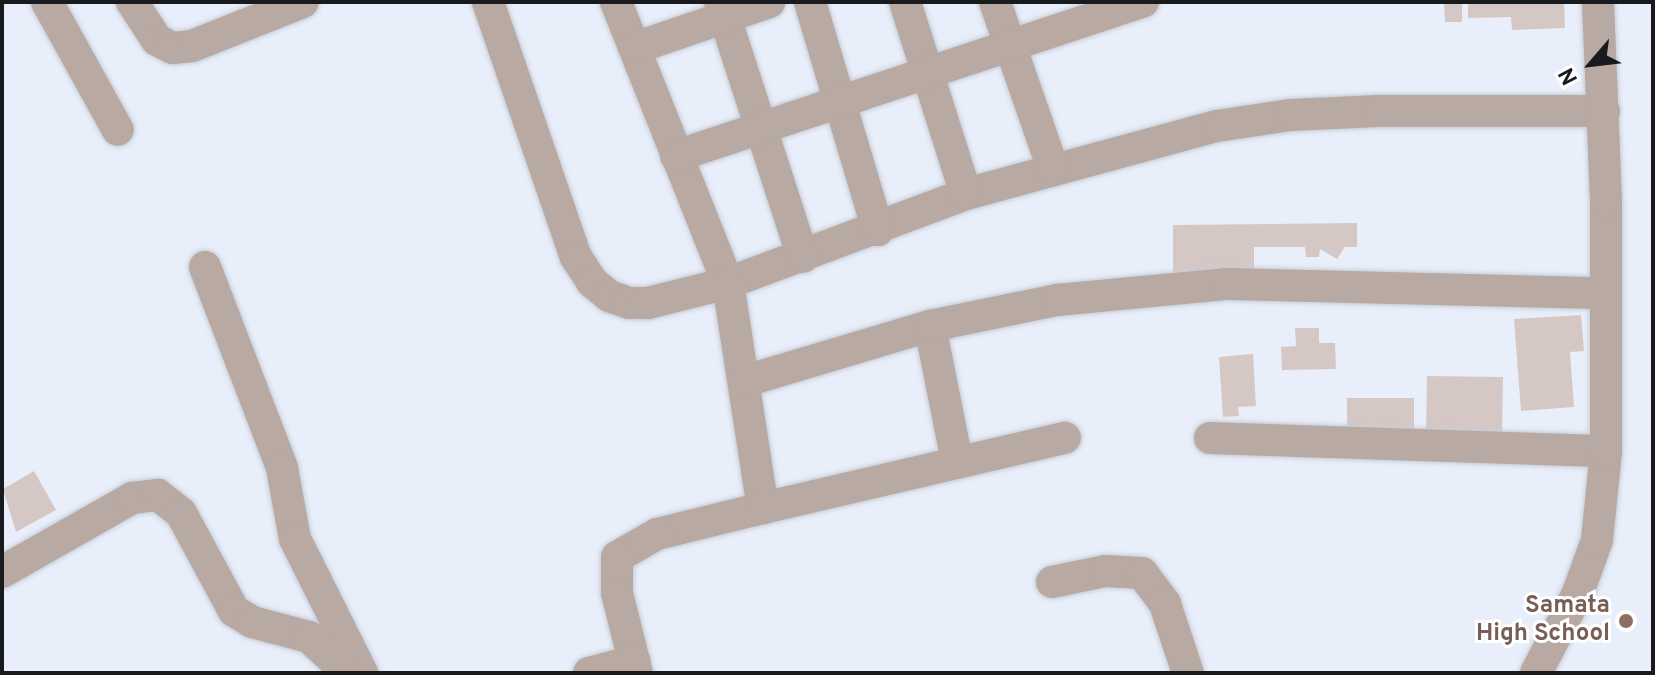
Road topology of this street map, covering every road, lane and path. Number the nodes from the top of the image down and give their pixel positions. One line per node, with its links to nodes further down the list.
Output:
1 (47, 2): 20 (street)
2 (132, 2): 13 (street)
3 (303, 2): 13 (street)
4 (488, 2): 27 (street)
5 (616, 2): 15 (street)
6 (769, 2): 12 (street)
7 (810, 2): 17 (street)
8 (905, 2): 16 (street)
9 (995, 2): 14 (street)
10 (1143, 2): 14 (street)
11 (1598, 2): 18 (street)
12 (723, 10): 15 (street); 19 (street)
13 (239, 15)
14 (1009, 44): 16 (street); 22 (street)
15 (635, 48): 21 (street)
16 (926, 71): 17 (street); 23 (street)
17 (843, 101): 19 (street); 24 (street)
18 (1604, 111): 22 (street); 28 (street)
19 (761, 126): 21 (street); 25 (street)
20 (118, 130)
21 (676, 156): 27 (street)
22 (1053, 169): 23 (street)
23 (966, 194): 24 (street)
24 (878, 230): 25 (street)
25 (803, 257): 27 (street)
26 (205, 267): 40 (street)
27 (728, 283): 30 (street)
28 (1603, 293): 29 (street); 33 (street)
29 (930, 326): 30 (street); 34 (street)
30 (745, 381): 35 (street)
31 (1065, 438): 34 (street)
32 (1210, 438): 33 (street)
33 (1606, 451): 43 (street)
34 (957, 461): 35 (street)
35 (763, 508): 38 (street)
36 (2, 572): 39 (street)
37 (1052, 582): 42 (street)
38 (636, 667): 41 (street)
39 (348, 673)
40 (362, 673)
41 (589, 673)
42 (1188, 673)
43 (1536, 673)

